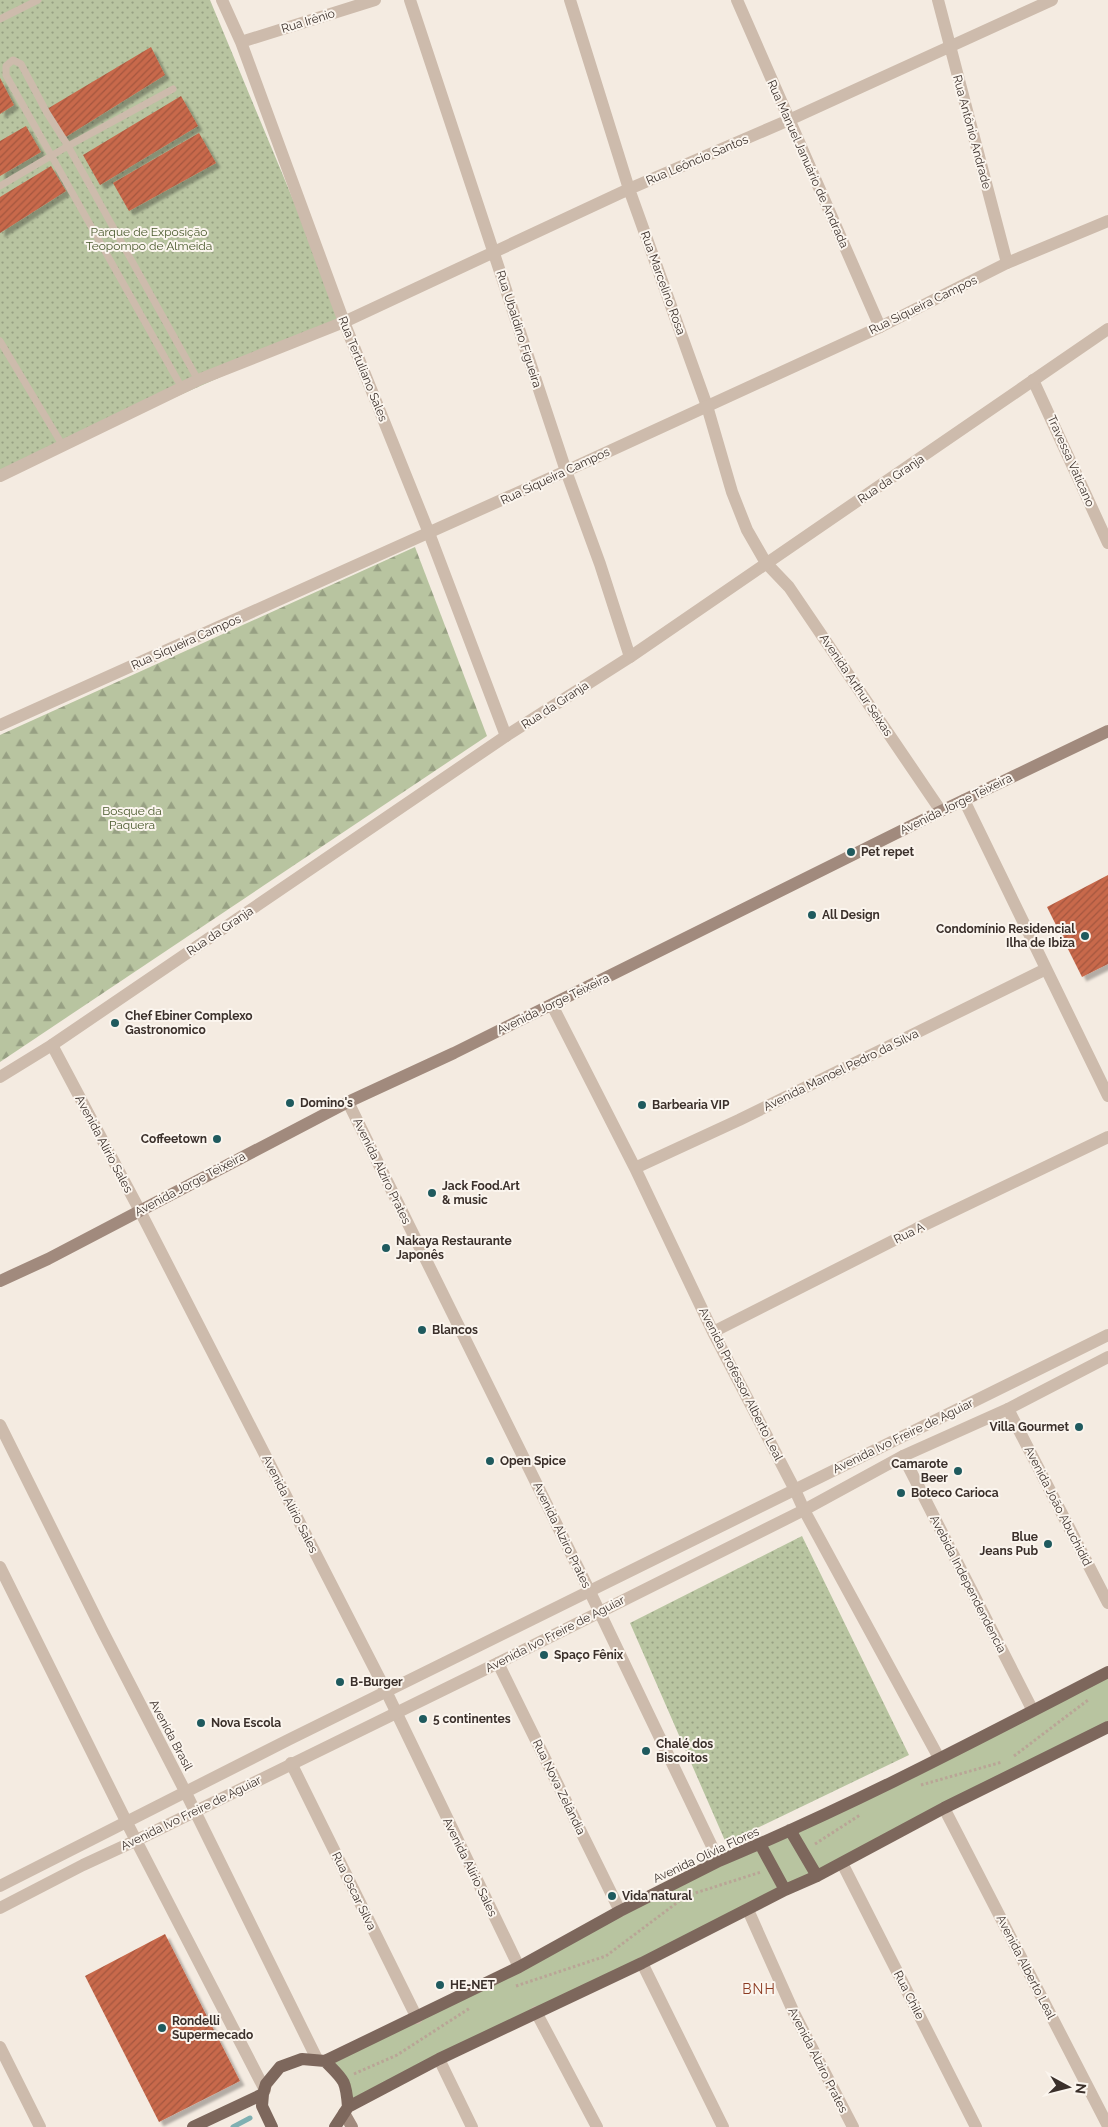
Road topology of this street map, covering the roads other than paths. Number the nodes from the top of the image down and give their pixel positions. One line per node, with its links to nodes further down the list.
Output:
1 (38, 0): 9 (lane)
2 (222, 0): 10 (street, Rua Tertuliano Sales)
3 (375, 0): 10 (street, Rua Irênio)
4 (410, 0): 19 (street, Rua Ubaldino Figueira)
5 (570, 0): 17 (street, Rua Marcelino Rosa)
6 (737, 0): 13 (street, Rua Manuel Januário de Andrada)
7 (938, 0): 11 (street, Rua Antônio Andrade)
8 (1052, 0): 11 (street, Rua Leôncio Santos)
9 (0, 20)
10 (241, 42): 21 (street, Rua Tertuliano Sales)
11 (949, 48): 13 (street, Rua Leôncio Santos); 20 (street, Rua Antônio Andrade)
12 (173, 88): 14 (lane)
13 (789, 120): 17 (street, Rua Leôncio Santos); 22 (street, Rua Manuel Januário de Andrada)
14 (68, 146): 15 (lane); 15 (lane); 25 (lane)
15 (52, 157): 16 (lane); 27 (lane)
16 (0, 186)
17 (629, 189): 19 (street, Rua Leôncio Santos); 28 (street, Rua Marcelino Rosa)
18 (1108, 221): 20 (street, Rua Siqueira Campos)
19 (494, 253): 21 (street, Rua Leôncio Santos); 30 (street, Rua Ubaldino Figueira)
20 (1007, 263): 22 (street, Rua Siqueira Campos)
21 (344, 322): 25 (street, Rua Leôncio Santos); 32 (street, Rua Tertuliano Sales)
22 (880, 327): 28 (street, Rua Siqueira Campos)
23 (1108, 329): 26 (street, Rua da Granja)
24 (0, 341): 29 (lane)
25 (198, 380): 27 (street, Rua Leôncio Santos)
26 (1033, 380): 33 (street, Travessa Vaticano); 34 (street, Rua da Granja)
27 (182, 388): 29 (street, Rua Leôncio Santos)
28 (707, 406): 30 (street, Rua Siqueira Campos); 34 (street, Rua Marcelino Rosa)
29 (63, 446): 31 (street, Rua Leôncio Santos)
30 (566, 471): 32 (street, Rua Siqueira Campos); 35 (street, Rua Ubaldino Figueira)
31 (0, 476)
32 (428, 533): 36 (street, Rua Siqueira Campos); 38 (street, Rua Tertuliano Sales)
33 (1108, 543)
34 (766, 563): 35 (street, Rua da Granja); 40 (street, Avenida Arthur Seixas)
35 (630, 657): 38 (street, Rua da Granja)
36 (0, 724)
37 (1108, 731): 39 (main road, Avenida Jorge Teixeira)
38 (506, 736): 43 (street, Rua da Granja)
39 (964, 800): 40 (main road, Avenida Jorge Teixeira); 41 (street)
40 (941, 811): 42 (main road, Avenida Jorge Teixeira)
41 (1046, 969): 45 (street); 48 (street, Avenida Manoel Pedro da Silva)
42 (552, 1005): 46 (main road, Avenida Jorge Teixeira); 48 (street, Avenida Professor Alberto Leal)
43 (52, 1045): 44 (street, Rua da Granja); 49 (street, Avenida Alírio Sales)
44 (0, 1077)
45 (1108, 1096)
46 (348, 1102): 49 (main road, Avenida Jorge Teixeira); 60 (street, Avenida Alziro Prates)
47 (1108, 1137): 51 (street, Rua A)
48 (635, 1168): 51 (street, Avenida Professor Alberto Leal)
49 (140, 1211): 50 (main road, Avenida Jorge Teixeira); 65 (street, Avenida Alírio Sales)
50 (0, 1280)
51 (713, 1332): 57 (street, Avenida Professor Alberto Leal)
52 (1108, 1335): 57 (street, Avenida Ivo Freire de Aguiar)
53 (1108, 1357): 54 (street, Avenida Ivo Freire de Aguiar)
54 (1008, 1409): 56 (street, Avenida Ivo Freire de Aguiar); 61 (street, Avenida João Abuchidid)
55 (0, 1425): 71 (street, Avenida Brasil)
56 (903, 1456): 58 (street, Avenida Ivo Freire de Aguiar); 66 (street, Avebida Independendencia)
57 (795, 1490): 58 (street, Avenida Professor Alberto Leal); 60 (street, Avenida Ivo Freire de Aguiar)
58 (804, 1510): 62 (street, Avenida Ivo Freire de Aguiar); 69 (street, Avenida Professor Alberto Leal)
59 (0, 1567): 74 (street)
60 (590, 1592): 62 (street, Avenida Alziro Prates); 65 (street, Avenida Ivo Freire de Aguiar)
61 (1108, 1602)
62 (599, 1612): 63 (street, Avenida Ivo Freire de Aguiar); 78 (street, Avenida Alziro Prates)
63 (498, 1663): 67 (street, Avenida Ivo Freire de Aguiar); 85 (street, Rua Nova Zelândia)
64 (1108, 1672): 66 (main road, Avenida Olívia Flores)
65 (386, 1692): 67 (street, Avenida Alírio Sales); 71 (street, Avenida Ivo Freire de Aguiar)
66 (1033, 1711): 69 (main road, Avenida Olívia Flores)
67 (395, 1712): 70 (street, Avenida Ivo Freire de Aguiar); 87 (street, Avenida Alírio Sales)
68 (1108, 1727): 72 (main road)
69 (939, 1758): 75 (main road, Avenida Olívia Flores)
70 (291, 1763): 73 (street, Avenida Ivo Freire de Aguiar); 89 (street, Rua Oscar Silva)
71 (186, 1793): 73 (street, Avenida Brasil); 74 (street, Avenida Ivo Freire de Aguiar)
72 (944, 1808): 79 (main road); 95 (street, Avenida Alberto Leal)
73 (195, 1811): 76 (street, Avenida Ivo Freire de Aguiar); 92 (street, Avenida Brasil)
74 (127, 1823): 76 (street); 81 (street, Avenida Ivo Freire de Aguiar)
75 (790, 1830): 77 (main road, Avenida Olívia Flores); 80 (main road)
76 (137, 1840): 83 (street, Avenida Ivo Freire de Aguiar); 93 (street)
77 (760, 1844): 78 (main road, Avenida Olívia Flores); 82 (main road)
78 (719, 1862): 85 (main road, Avenida Olívia Flores)
79 (842, 1863): 80 (main road); 105 (street, Rua Chile)
80 (817, 1876): 82 (main road)
81 (0, 1886)
82 (785, 1890): 84 (main road)
83 (0, 1908)
84 (748, 1910): 86 (main road); 104 (street, Avenida Alziro Prates)
85 (620, 1911): 87 (main road, Avenida Olívia Flores)
86 (642, 1963): 88 (main road); 103 (street)
87 (518, 1967): 89 (main road, Avenida Olívia Flores)
88 (536, 2012): 91 (main road); 102 (street)
89 (417, 2018): 92 (main road, Avenida Olívia Flores)
90 (0, 2047): 96 (street)
91 (439, 2059): 94 (main road); 101 (street)
92 (321, 2060): 93 (main road, Avenida Olívia Flores); 94 (main road, Avenida Brasil)
93 (265, 2089): 97 (main road, Avenida Olívia Flores); 98 (main road)
94 (346, 2110): 99 (main road); 100 (main road)
95 (1108, 2126)
96 (40, 2127)
97 (193, 2127)
98 (272, 2127)
99 (335, 2127)
100 (352, 2127)
101 (472, 2127)
102 (597, 2127)
103 (723, 2127)
104 (853, 2127)
105 (976, 2127)

